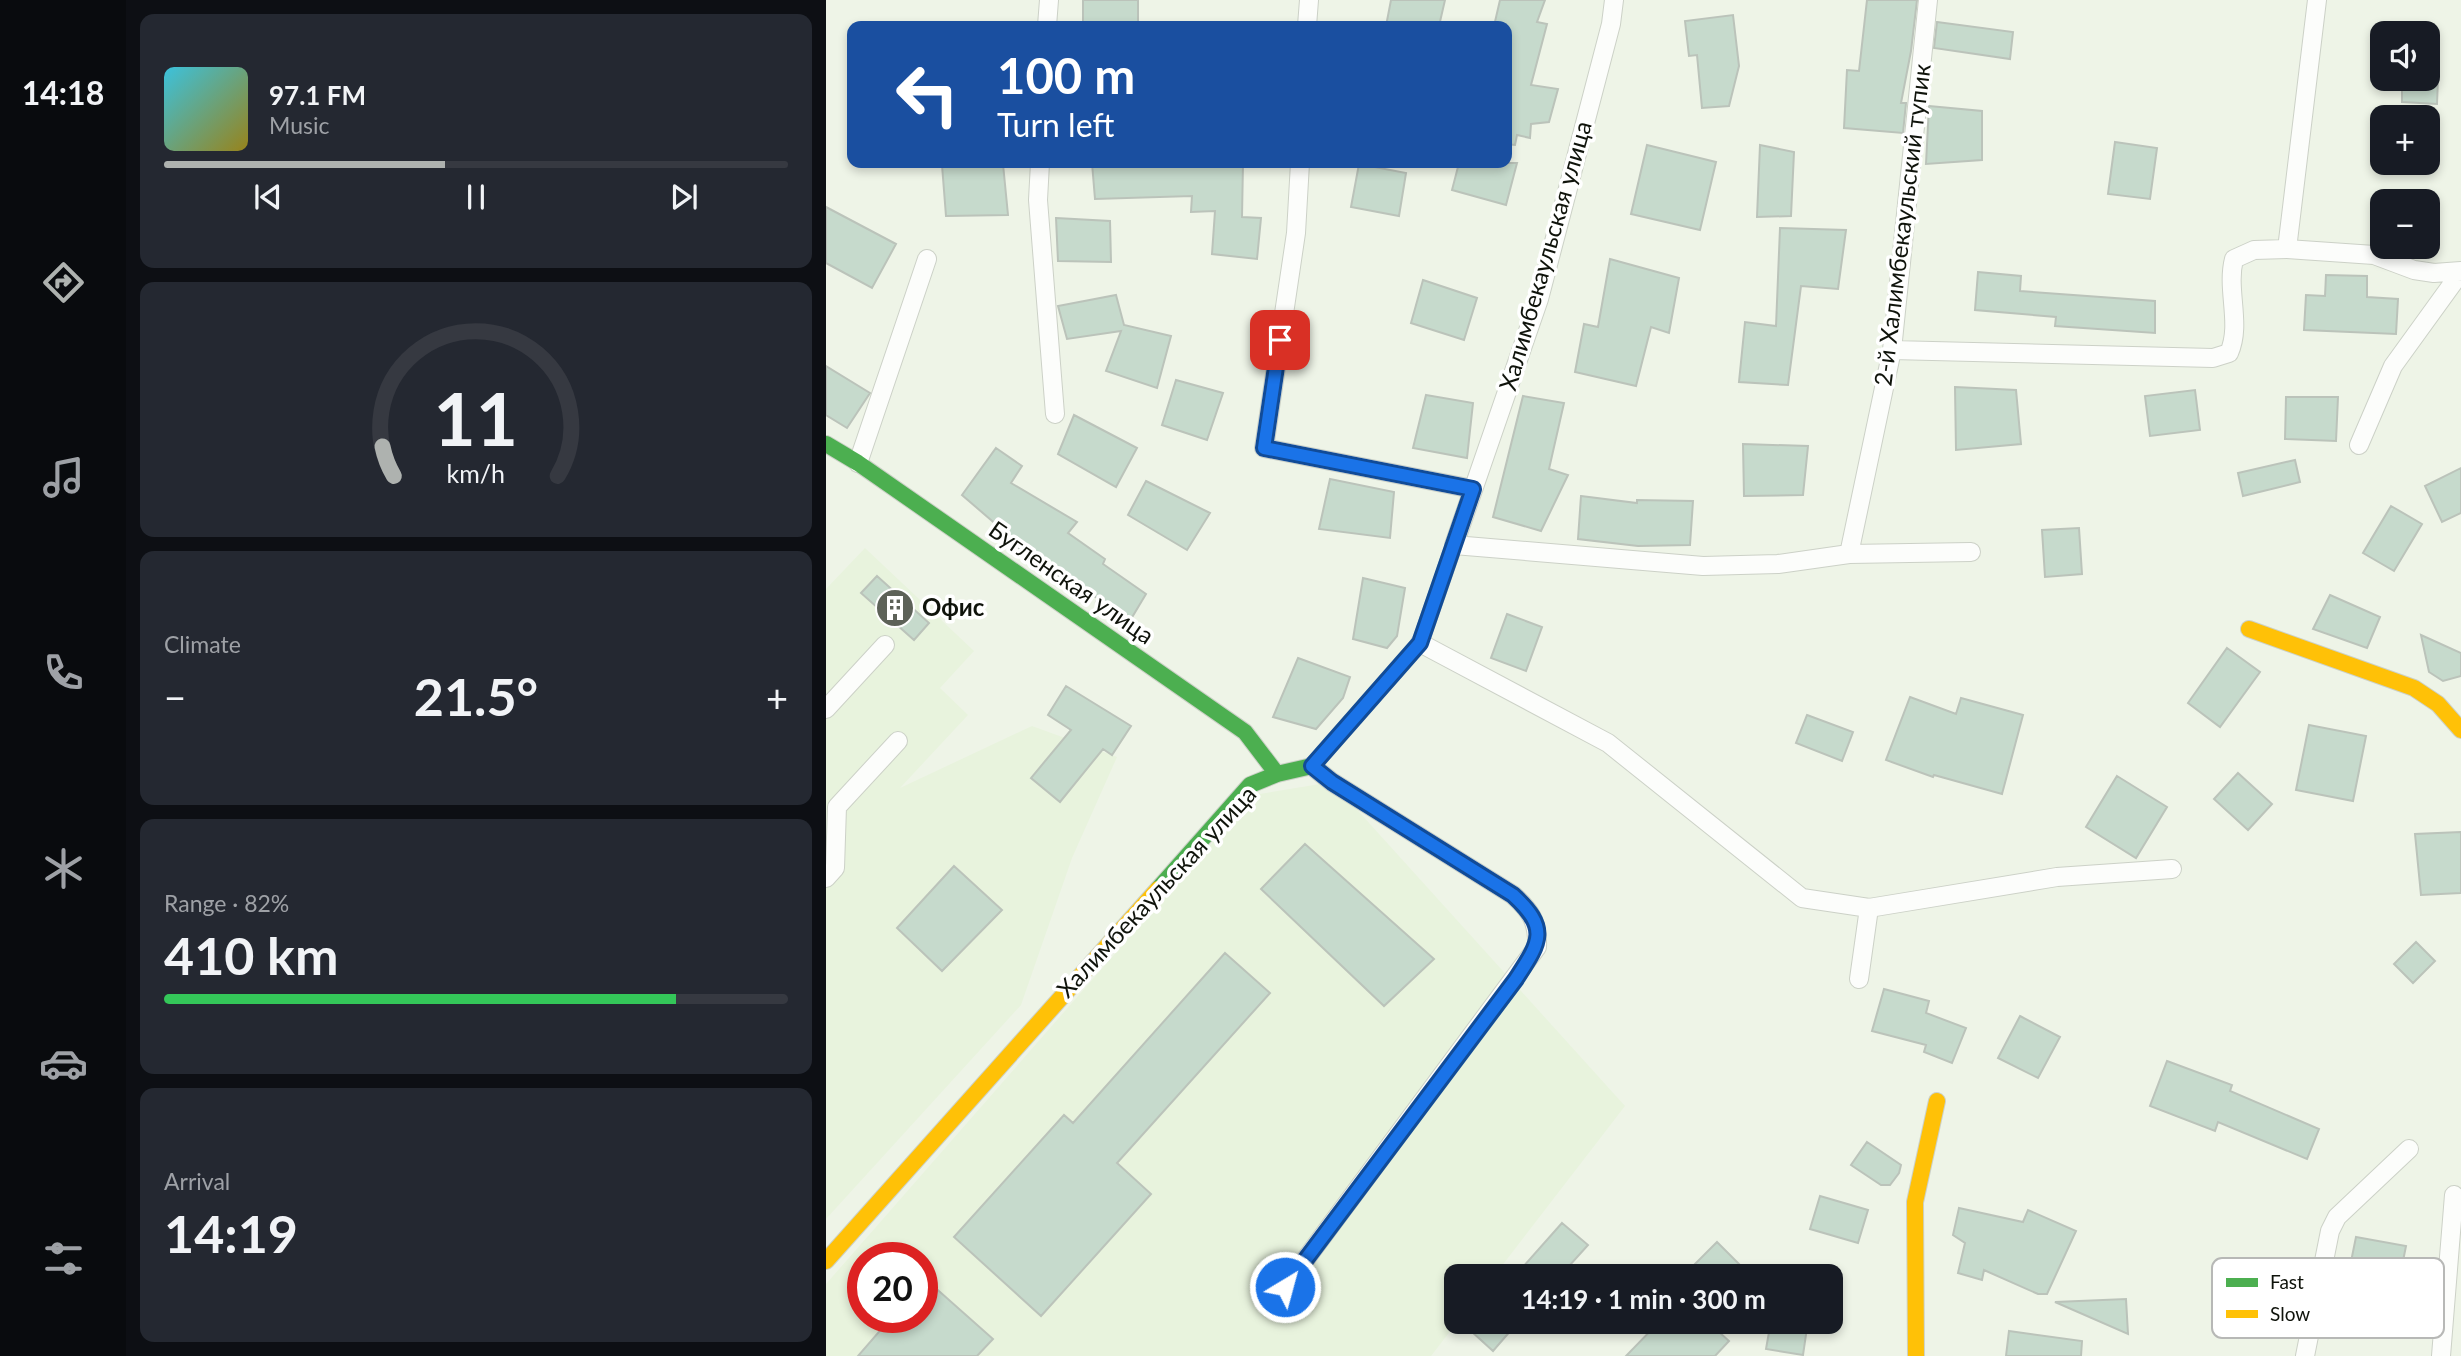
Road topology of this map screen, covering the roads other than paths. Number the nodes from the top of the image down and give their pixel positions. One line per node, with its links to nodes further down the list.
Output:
1 (1049, 0): 6 (lane)
2 (1309, 0): 7 (lane)
3 (1614, 0): 18 (lane, Халимбекаульская улица)
4 (1928, 0): 13 (lane, 2-й Халимбекаульский тупик)
5 (2317, 0): 10 (lane)
6 (1047, 21)
7 (1307, 21)
8 (1040, 168): 14 (lane)
9 (1300, 168): 18 (lane)
10 (2287, 249): 12 (lane); 13 (lane)
11 (927, 259): 17 (lane)
12 (2461, 271): 16 (lane)
13 (1892, 350): 21 (lane, 2-й Халимбекаульский тупик)
14 (1055, 414)
15 (826, 444): 17 (street, Бугленская улица)
16 (2359, 444)
17 (858, 463): 29 (street, Бугленская улица)
18 (1473, 489): 19 (lane, Халимбекаульская улица)
19 (1454, 545): 21 (lane); 23 (street, Халимбекаульская улица)
20 (1971, 552): 21 (lane)
21 (1849, 554)
22 (2249, 629): 26 (street)
23 (1420, 643): 28 (street, Халимбекаульская улица); 32 (lane)
24 (885, 645): 25 (lane)
25 (826, 709)
26 (2461, 730)
27 (898, 741): 31 (lane)
28 (1312, 766): 29 (street, Халимбекаульская улица); 39 (lane)
29 (1276, 774): 38 (street, Халимбекаульская улица)
30 (2172, 870): 32 (lane)
31 (826, 877)
32 (1869, 908): 33 (lane)
33 (1859, 979)
34 (1937, 1101): 43 (street)
35 (2409, 1149): 37 (lane)
36 (2454, 1195): 40 (lane)
37 (2325, 1258)
38 (826, 1261)
39 (1285, 1287)
40 (2444, 1319)
41 (2309, 1338): 44 (lane)
42 (2442, 1338): 45 (lane)
43 (1916, 1356)
44 (2305, 1356)
45 (2441, 1356)

